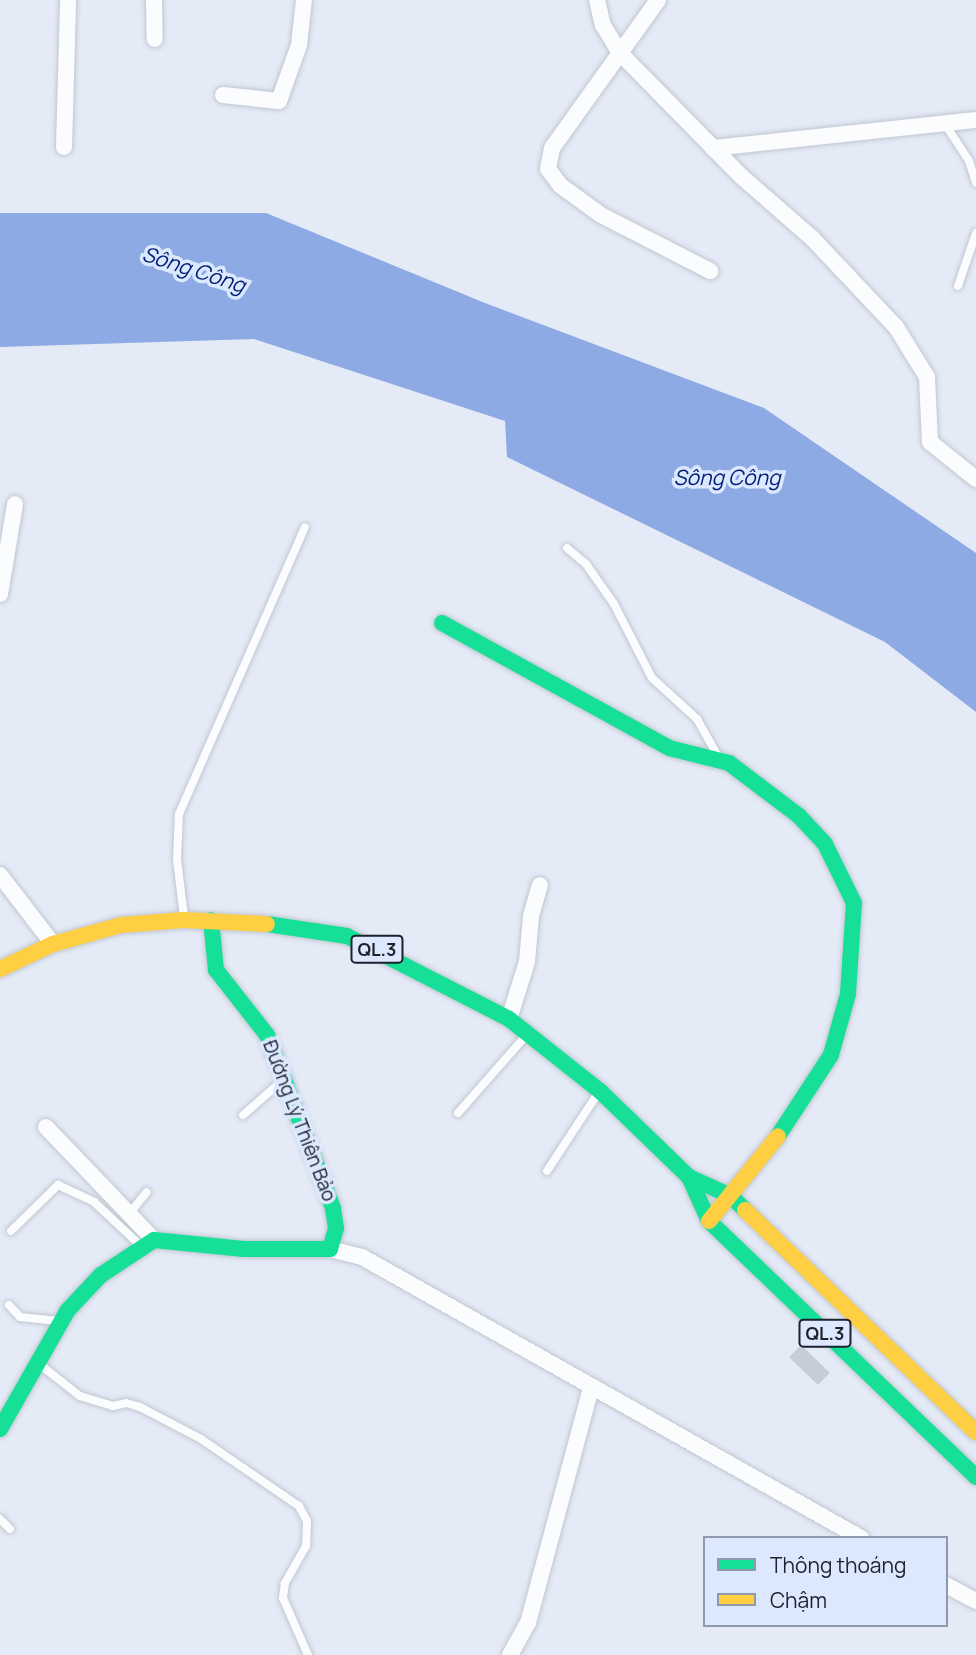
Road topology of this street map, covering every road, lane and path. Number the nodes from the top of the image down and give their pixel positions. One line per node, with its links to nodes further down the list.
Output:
1 (68, 0): 11 (street)
2 (154, 0): 6 (street)
3 (304, 0): 8 (street)
4 (597, 0): 7 (street)
5 (659, 0): 7 (street)
6 (155, 39)
7 (620, 53): 12 (street); 15 (street)
8 (223, 94)
9 (976, 120): 10 (street)
10 (945, 124): 12 (street); 13 (lane)
11 (64, 146)
12 (713, 148): 17 (street)
13 (976, 183)
14 (976, 233): 16 (lane)
15 (710, 271)
16 (958, 286)
17 (976, 479)
18 (15, 504): 21 (street)
19 (305, 527): 26 (lane)
20 (566, 548): 23 (lane)
21 (0, 594)
22 (442, 624): 23 (main road)
23 (721, 760): 40 (main road)
24 (0, 875): 28 (street)
25 (540, 885): 30 (street)
26 (184, 920): 27 (main road, QL.3); 28 (main road, QL.3)
27 (211, 920): 30 (main road, QL.3); 32 (main road, Đường Lý Thiên Bảo)
28 (54, 944): 29 (main road, QL.3)
29 (0, 969)
30 (509, 1019): 31 (main road, QL.3)
31 (528, 1033): 33 (main road, QL.3); 34 (lane)
32 (286, 1078): 35 (lane); 45 (main road, Đường Lý Thiên Bảo)
33 (600, 1091): 37 (lane); 38 (main road, QL.3)
34 (458, 1112)
35 (243, 1115)
36 (46, 1127): 41 (street)
37 (547, 1171)
38 (689, 1177): 40 (main road, QL.3); 42 (main road, QL.3)
39 (147, 1192): 41 (lane)
40 (731, 1196): 42 (main road); 51 (main road, QL.3)
41 (128, 1214): 44 (street)
42 (709, 1221): 52 (main road, QL.3)
43 (11, 1231): 44 (lane)
44 (148, 1244): 45 (main road); 47 (main road)
45 (330, 1248): 49 (street)
46 (9, 1305): 47 (lane)
47 (61, 1322): 48 (main road)
48 (37, 1362): 50 (main road); 58 (lane)
49 (591, 1388): 55 (street); 59 (street)
50 (0, 1429)
51 (976, 1432)
52 (976, 1477)
53 (0, 1520): 54 (lane)
54 (10, 1529)
55 (857, 1536)
56 (948, 1586): 57 (street)
57 (976, 1601)
58 (308, 1655)
59 (510, 1655)

